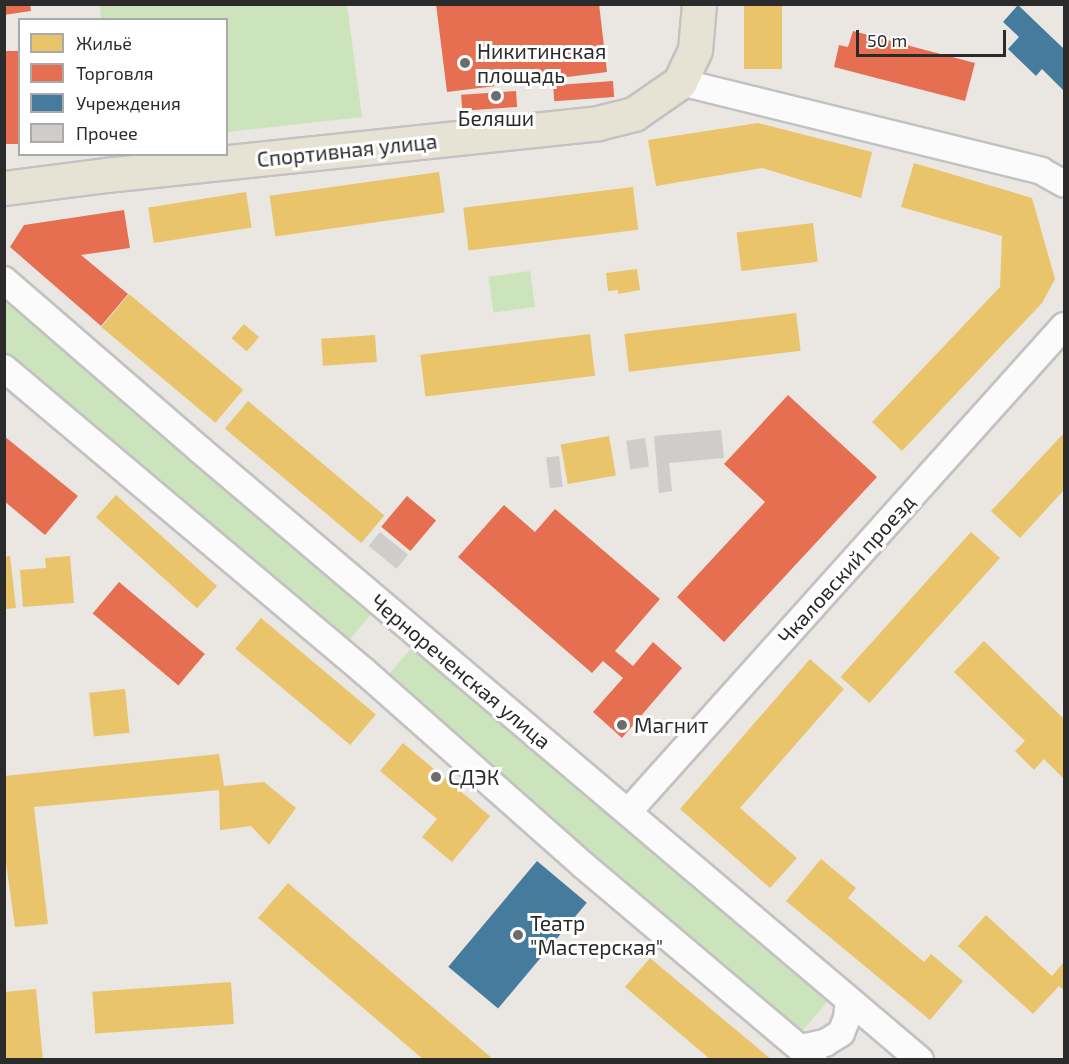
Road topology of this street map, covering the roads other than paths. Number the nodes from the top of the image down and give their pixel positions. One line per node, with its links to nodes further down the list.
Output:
1 (699, 4): 2 (main road)
2 (680, 82): 3 (street); 4 (main road, Спортивная улица)
3 (1065, 184)
4 (4, 189)
5 (4, 280): 8 (street, Чернореченская улица)
6 (1065, 327): 8 (street, Чкаловский проезд)
7 (6, 373): 10 (street)
8 (628, 812): 9 (street, Чернореченская улица)
9 (849, 1000): 10 (street); 11 (street, Чернореченская улица)
10 (804, 1056)
11 (920, 1059)

